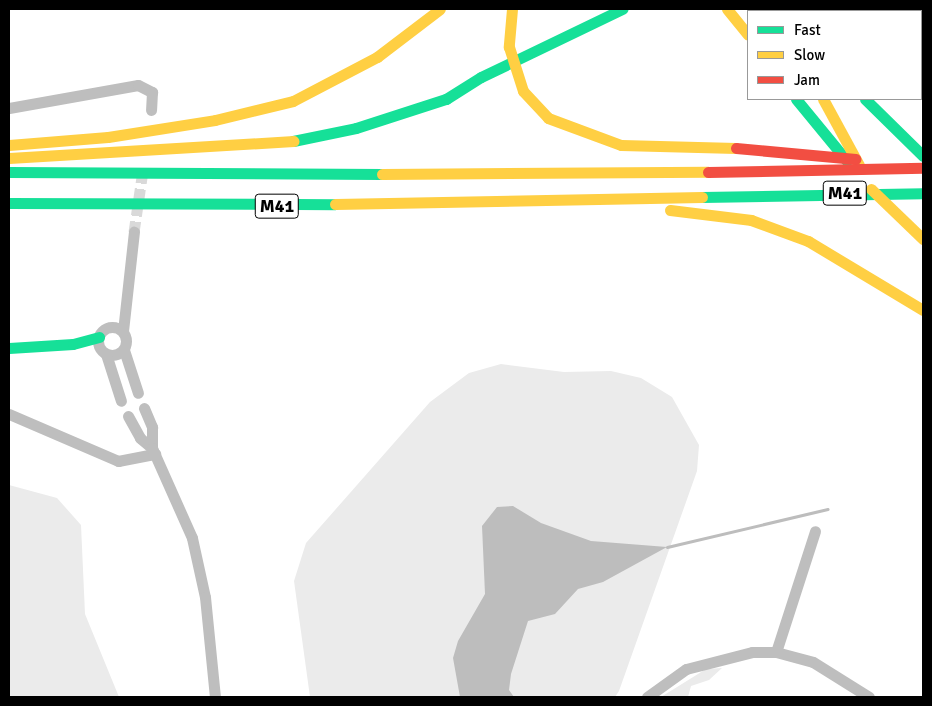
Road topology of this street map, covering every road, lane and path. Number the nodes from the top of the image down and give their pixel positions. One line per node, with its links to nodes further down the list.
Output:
1 (440, 9): 11 (main road)
2 (512, 9): 14 (main road)
3 (622, 9): 13 (main road)
4 (728, 9): 5 (main road)
5 (747, 34)
6 (797, 100): 16 (main road)
7 (824, 100): 16 (main road)
8 (866, 100): 12 (main road)
9 (9, 108): 10 (street)
10 (151, 110)
11 (9, 145)
12 (923, 156)
13 (9, 158)
14 (918, 168): 15 (main road, M41)
15 (9, 172)
16 (868, 186): 21 (main road)
17 (923, 193): 18 (main road, M41)
18 (546, 201): 19 (main road, M41); 23 (main road)
19 (9, 203)
20 (134, 232): 22 (street)
21 (923, 239)
22 (126, 292): 24 (street); 25 (street)
23 (923, 310)
24 (112, 326): 25 (street); 26 (street)
25 (124, 331): 28 (street)
26 (102, 347): 27 (main road); 28 (street); 30 (street)
27 (9, 348)
28 (124, 350): 29 (street)
29 (138, 393)
30 (121, 401)
31 (144, 408): 34 (street)
32 (9, 414): 34 (street)
33 (128, 416): 34 (street)
34 (153, 451): 38 (street)
35 (815, 530): 36 (street)
36 (776, 652): 37 (street); 39 (street)
37 (869, 696)
38 (215, 697)
39 (647, 697)

